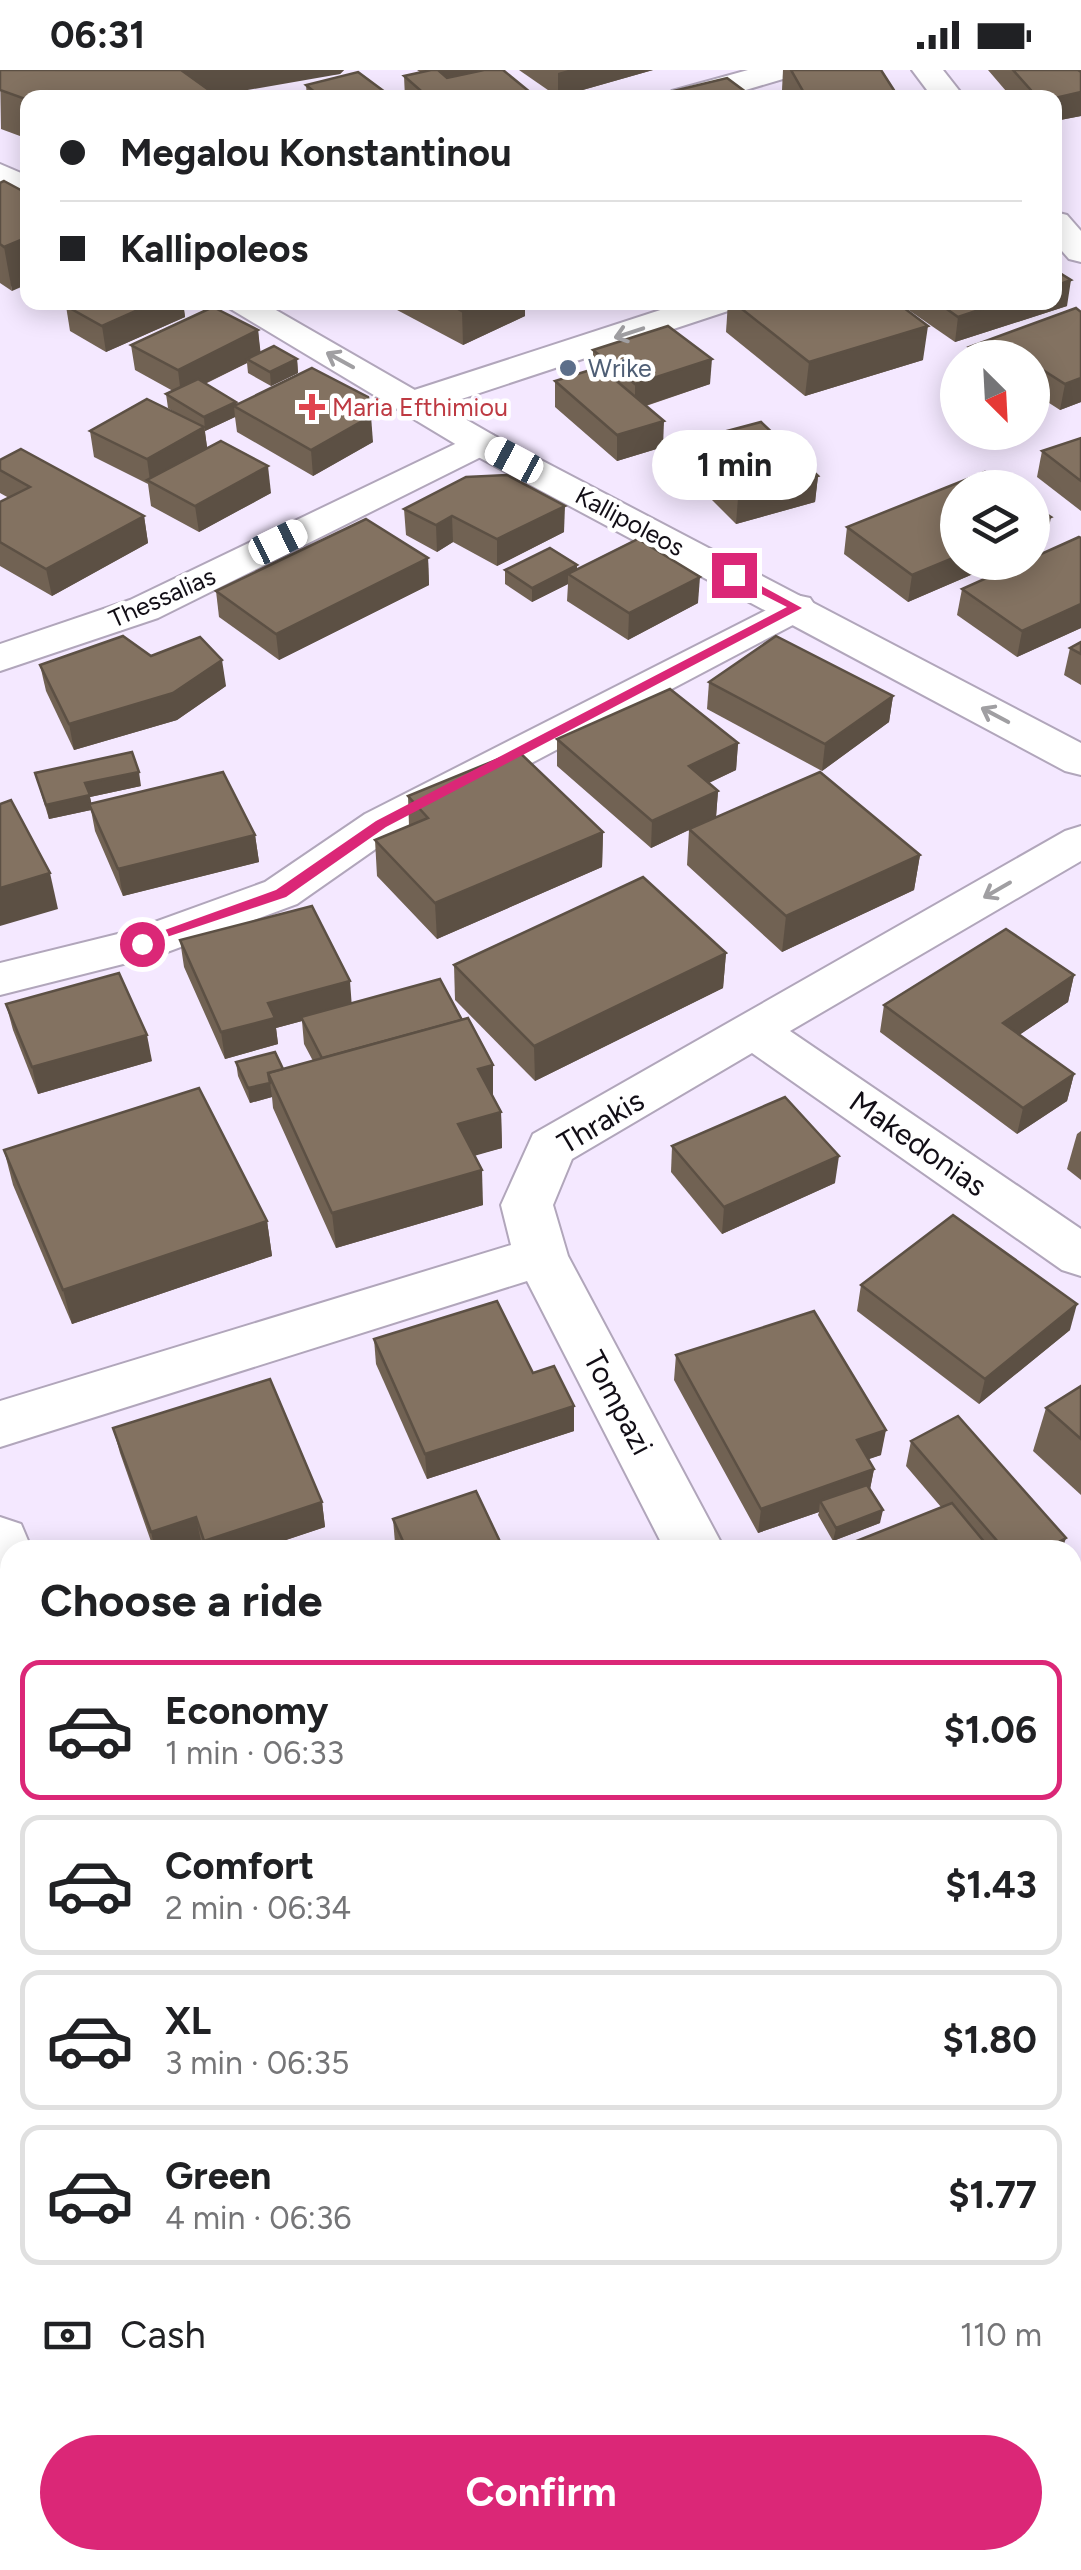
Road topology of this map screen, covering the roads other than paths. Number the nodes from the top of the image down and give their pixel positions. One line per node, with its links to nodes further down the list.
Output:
1 (782, 70): 3 (street)
2 (926, 70): 4 (street)
3 (711, 90)
4 (943, 90)
5 (1062, 230): 6 (street)
6 (1081, 252)
7 (250, 310): 9 (street, Kallipoleos, one-way to 7)
8 (697, 310): 9 (street, one-way to 9)
9 (415, 402): 10 (street, Kallipoleos)
10 (480, 442): 11 (street, Kallipoleos); 12 (street, Thessalias)
11 (796, 608): 13 (street, Kallipoleos, one-way to 11); 15 (street)
12 (0, 658)
13 (1081, 761)
14 (1081, 841): 16 (street, Thrakis, one-way to 16)
15 (0, 978)
16 (756, 1032): 17 (street, Thrakis); 18 (street, Makedonias)
17 (541, 1256): 19 (street); 20 (street, Tompazi)
18 (1081, 1256)
19 (0, 1424)
20 (689, 1540)

